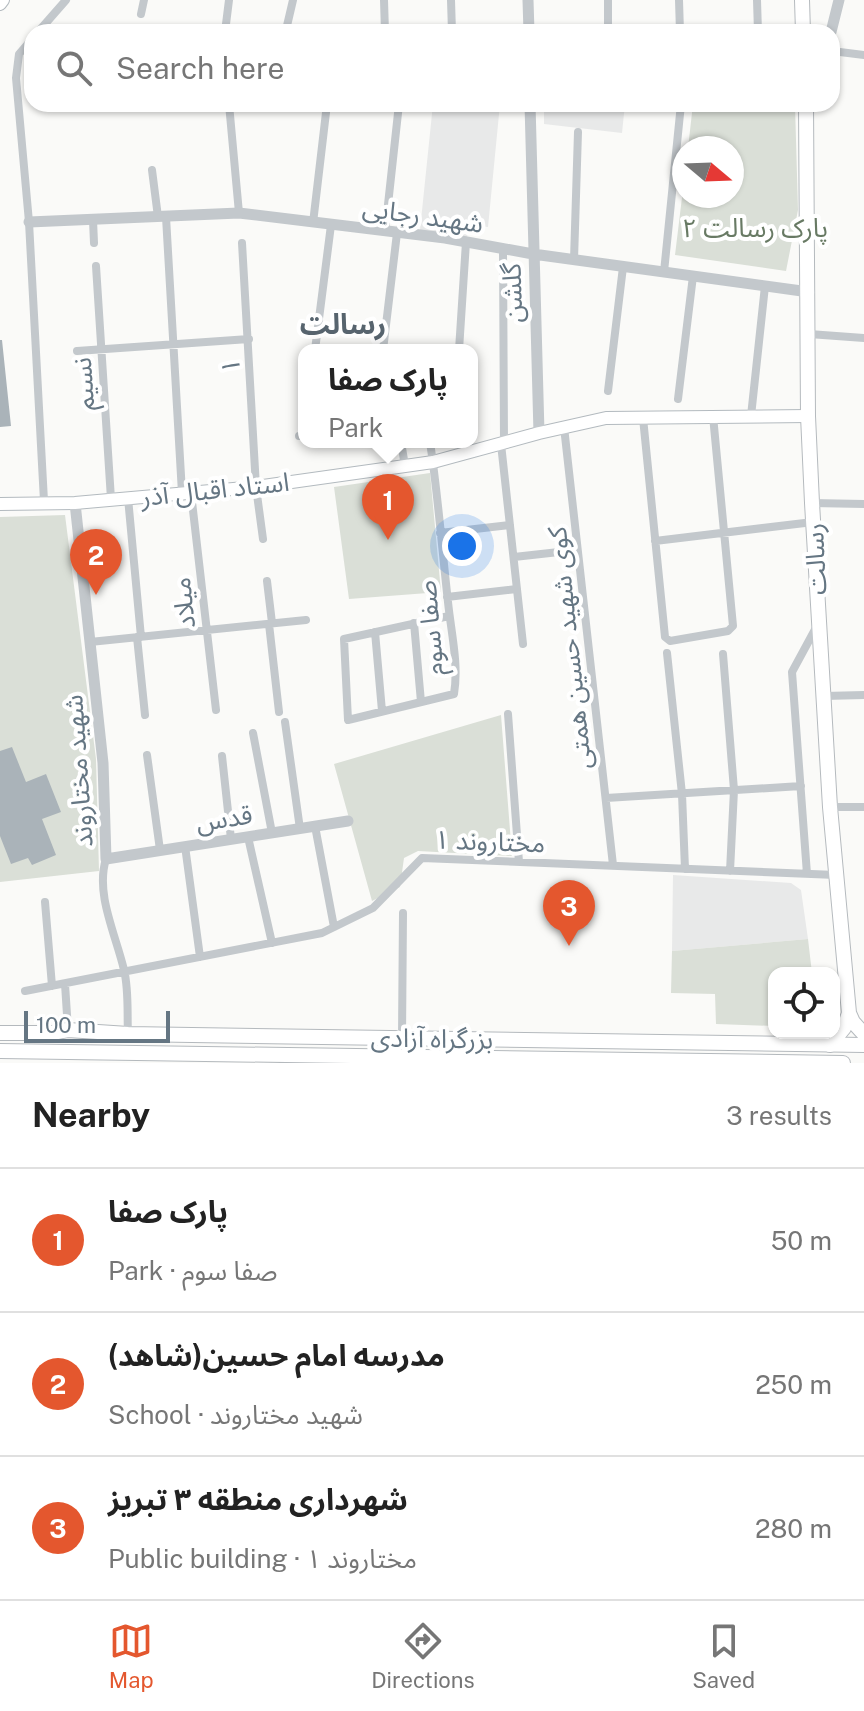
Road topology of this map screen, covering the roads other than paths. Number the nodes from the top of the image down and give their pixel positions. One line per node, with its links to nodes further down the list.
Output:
1 (66, 0): 14 (street)
2 (144, 0): 13 (street)
3 (229, 0): 15 (street)
4 (293, 0): 16 (street)
5 (384, 0): 17 (street)
6 (451, 0): 18 (street)
7 (528, 0): 19 (street)
8 (608, 0): 20 (street)
9 (679, 0): 21 (street)
10 (757, 0): 22 (street)
11 (802, 0): 23 (main road)
12 (839, 0): 24 (street)
13 (141, 14)
14 (45, 24)
15 (226, 24)
16 (287, 24)
17 (385, 24)
18 (452, 24)
19 (529, 24)
20 (608, 24)
21 (680, 24)
22 (758, 24)
23 (803, 24)
24 (833, 24)
25 (24, 48): 39 (street)
26 (840, 52): 27 (street)
27 (864, 55)
28 (230, 112): 36 (street)
29 (326, 112): 40 (street)
30 (398, 112): 42 (street)
31 (530, 112): 47 (street, گلشن)
32 (680, 112): 51 (street)
33 (806, 112): 54 (main road, رسالت)
34 (578, 132): 48 (street)
35 (152, 170): 37 (street, میلاد)
36 (239, 213): 37 (street, شهید رجایی); 40 (street, شهید رجایی)
37 (162, 217): 38 (street, شهید رجایی); 58 (street, میلاد)
38 (93, 220): 39 (street, شهید رجایی); 44 (street)
39 (29, 222): 81 (street)
40 (313, 223): 41 (street, شهید رجایی)
41 (331, 225): 42 (street, شهید رجایی); 59 (street)
42 (391, 232): 43 (street, شهید رجایی); 60 (street)
43 (466, 242): 46 (street, شهید رجایی); 61 (street)
44 (94, 243)
45 (242, 243): 57 (street, ۱)
46 (503, 249): 47 (street, شهید رجایی); 72 (street)
47 (533, 254): 48 (street, شهید رجایی); 71 (street, گلشن)
48 (574, 260): 50 (street, شهید رجایی)
49 (96, 266): 62 (street, نسیم)
50 (623, 267): 51 (street, شهید رجایی); 64 (street)
51 (664, 272): 52 (street, شهید رجایی)
52 (693, 276): 53 (street, شهید رجایی); 65 (street)
53 (765, 286): 54 (street, شهید رجایی); 67 (street)
54 (809, 292): 55 (main road, رسالت)
55 (809, 334): 56 (street); 68 (main road, رسالت)
56 (864, 338)
57 (249, 339): 58 (street); 77 (street, ۱)
58 (173, 343): 62 (street); 78 (street, میلاد)
59 (316, 344)
60 (383, 344)
61 (459, 344)
62 (101, 349): 63 (street); 80 (street, نسیم)
63 (77, 351)
64 (608, 391)
65 (678, 399)
66 (713, 416): 67 (main road, استاد اقبال آذر); 69 (main road, استاد اقبال آذر); 89 (street)
67 (751, 416): 68 (main road, استاد اقبال آذر)
68 (808, 416): 83 (main road, رسالت)
69 (643, 418): 70 (main road, استاد اقبال آذر); 91 (street)
70 (564, 427): 71 (main road, استاد اقبال آذر); 92 (street, کوی شهید حسین همتی)
71 (539, 433): 72 (main road, استاد اقبال آذر)
72 (502, 443): 75 (main road, استاد اقبال آذر); 87 (street)
73 (402, 448): 76 (street)
74 (431, 448): 75 (street, صفا سوم)
75 (433, 462): 76 (main road, استاد اقبال آذر); 88 (street, صفا سوم)
76 (405, 466): 77 (main road, استاد اقبال آذر)
77 (256, 487): 78 (main road, استاد اقبال آذر); 90 (street)
78 (186, 493): 79 (main road, استاد اقبال آذر); 102 (street, میلاد)
79 (128, 498): 80 (main road, استاد اقبال آذر); 104 (street)
80 (111, 499): 82 (main road, استاد اقبال آذر)
81 (44, 501): 82 (main road, استاد اقبال آذر); 84 (main road, استاد اقبال آذر)
82 (75, 503): 105 (street, شهید مختاروند)
83 (812, 503): 85 (street); 86 (main road, رسالت)
84 (0, 504)
85 (864, 504)
86 (813, 522): 89 (street); 100 (main road, رسالت)
87 (510, 525): 88 (street); 93 (street)
88 (440, 533): 96 (street, صفا سوم)
89 (725, 533): 91 (street); 91 (street)
90 (263, 539)
91 (655, 541)
92 (577, 550): 93 (street); 124 (street, کوی شهید حسین همتی)
93 (514, 557): 95 (street)
94 (267, 581): 101 (street)
95 (517, 589): 96 (street); 106 (street)
96 (447, 597): 97 (street, صفا سوم)
97 (449, 616): 99 (street); 111 (street, صفا سوم)
98 (306, 620): 101 (street)
99 (414, 623): 103 (street); 111 (street)
100 (818, 623): 110 (main road, رسالت); 121 (street)
101 (271, 624): 102 (street); 114 (street)
102 (206, 631): 104 (street); 112 (street, میلاد)
103 (375, 632): 113 (street); 113 (street)
104 (139, 637): 105 (street); 116 (street)
105 (90, 642): 135 (street, شهید مختاروند)
106 (523, 644)
107 (667, 653): 123 (street)
108 (723, 654): 122 (street)
109 (864, 695): 110 (street)
110 (824, 696): 125 (main road, رسالت)
111 (421, 702): 113 (street)
112 (216, 710)
113 (382, 711)
114 (279, 712)
115 (508, 714): 136 (street)
116 (145, 715)
117 (285, 722): 129 (street)
118 (253, 733): 130 (street)
119 (147, 755): 134 (street)
120 (222, 756): 132 (street)
121 (801, 786): 122 (street); 140 (street)
122 (734, 790): 123 (street); 139 (street)
123 (682, 794): 124 (street); 138 (street)
124 (606, 798): 137 (street, کوی شهید حسین همتی)
125 (830, 807): 126 (street); 141 (main road, رسالت)
126 (864, 807)
127 (348, 821): 128 (street, قدس)
128 (315, 826): 129 (street, قدس); 144 (street)
129 (300, 829): 130 (street, قدس)
130 (272, 833): 131 (street, قدس)
131 (248, 837): 132 (street, قدس); 145 (street)
132 (231, 839): 133 (street, قدس)
133 (185, 846): 134 (street, قدس); 146 (street)
134 (160, 850): 135 (street, قدس)
135 (106, 859): 147 (street, شهید مختاروند)
136 (519, 862): 137 (street, مختاروند ۱); 144 (street, مختاروند ۱)
137 (613, 865): 138 (street, مختاروند ۱)
138 (685, 869): 139 (street, مختاروند ۱)
139 (730, 871): 140 (street, مختاروند ۱)
140 (807, 874): 141 (street, مختاروند ۱)
141 (836, 875): 151 (main road, رسالت)
142 (45, 902): 149 (street)
143 (403, 913): 157 (street)
144 (334, 927): 145 (street, مختاروند ۱)
145 (272, 943): 146 (street, مختاروند ۱)
146 (200, 957): 147 (street, مختاروند ۱)
147 (125, 972): 148 (street, مختاروند ۱); 154 (street, شهید مختاروند)
148 (65, 984): 149 (street, مختاروند ۱); 152 (street)
149 (52, 986): 150 (street, مختاروند ۱)
150 (25, 991)
151 (849, 1013): 155 (main road); 158 (main road)
152 (68, 1030): 153 (main road, بزرگراه آزادی); 154 (main road, بزرگراه آزادی)
153 (52, 1033): 156 (main road, بزرگراه آزادی); 161 (main road)
154 (128, 1034): 157 (main road, بزرگراه آزادی)
155 (864, 1034)
156 (0, 1036): 161 (main road)
157 (402, 1037): 158 (main road, بزرگراه آزادی)
158 (830, 1045): 159 (main road, بزرگراه آزادی)
159 (864, 1045)
160 (0, 1051): 161 (main road, بزرگراه آزادی)
161 (28, 1051): 162 (main road, بزرگراه آزادی)
162 (843, 1063)

